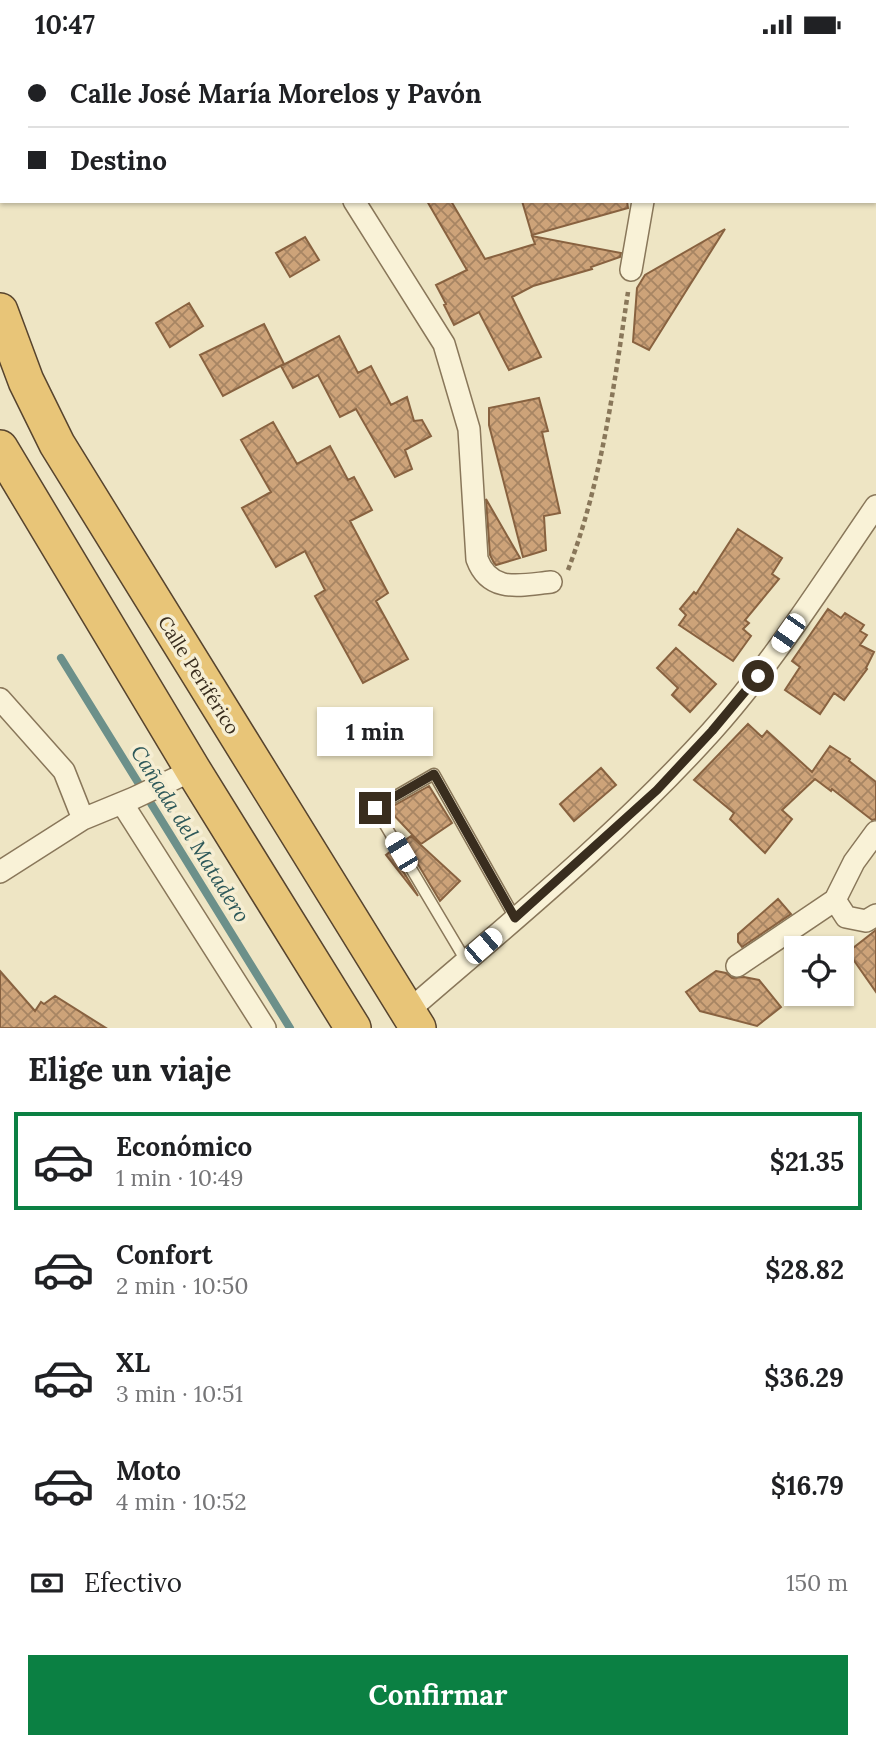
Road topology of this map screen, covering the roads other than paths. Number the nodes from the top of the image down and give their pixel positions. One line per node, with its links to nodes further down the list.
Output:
1 (356, 203): 7 (street)
2 (643, 203): 3 (street)
3 (631, 270)
4 (0, 311): 19 (highway, Calle Periférico)
5 (0, 447): 9 (highway)
6 (876, 506): 16 (street)
7 (551, 582)
8 (0, 699): 11 (street)
9 (179, 776): 10 (street); 21 (highway)
10 (128, 800): 11 (street); 20 (street)
11 (83, 819): 13 (street)
12 (876, 832): 14 (street)
13 (0, 872)
14 (835, 900): 15 (street); 18 (street)
15 (876, 915)
16 (515, 918): 17 (street); 17 (lane)
17 (467, 961): 19 (street)
18 (737, 966)
19 (413, 1020)
20 (265, 1028)
21 (353, 1028)

